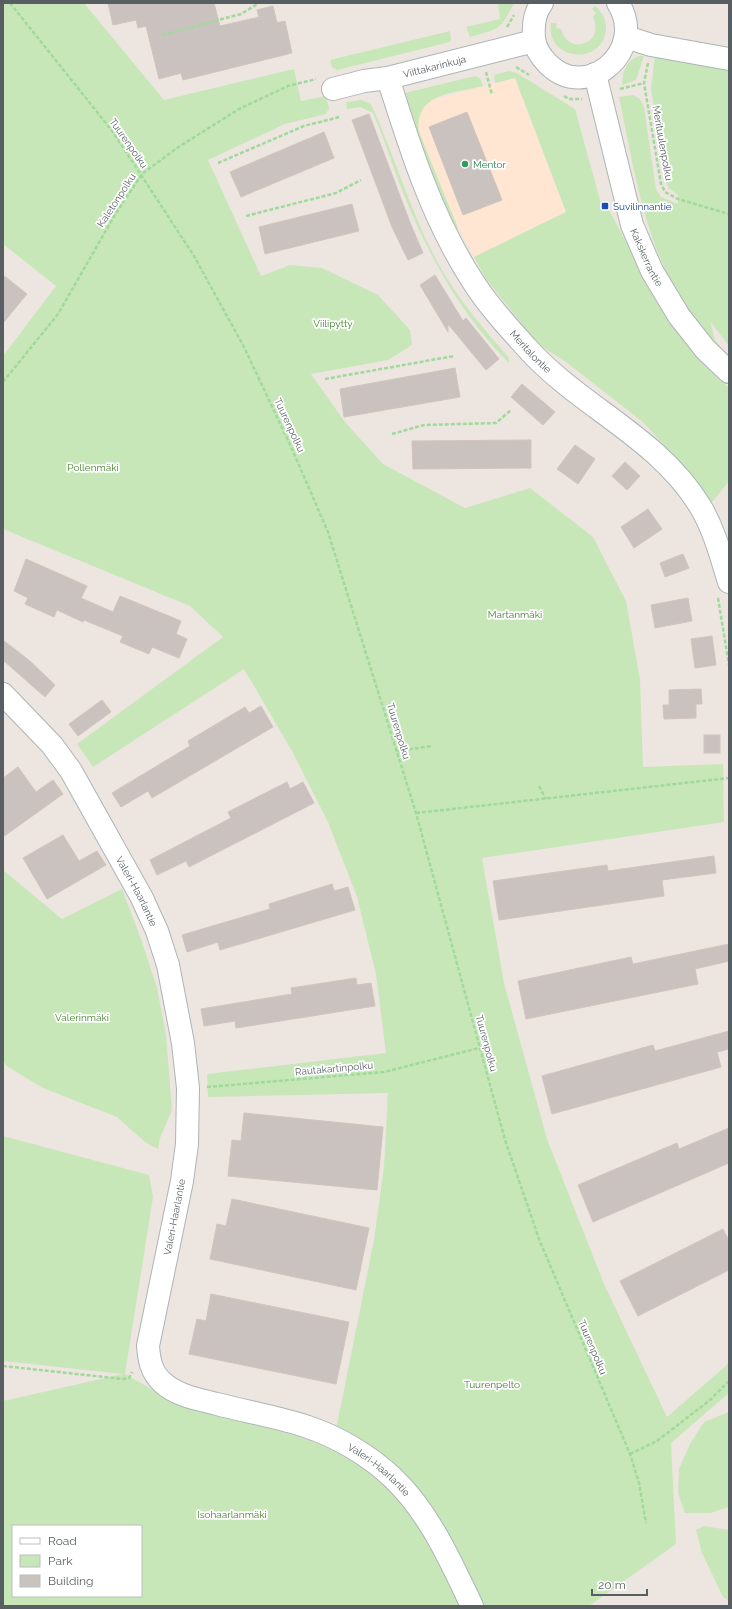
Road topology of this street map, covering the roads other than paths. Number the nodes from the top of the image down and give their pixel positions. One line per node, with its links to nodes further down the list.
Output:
1 (542, 3): 4 (street)
2 (618, 3): 3 (street)
3 (626, 37): 5 (street); 6 (street)
4 (534, 41): 6 (street); 7 (street, Viittakarinkuja)
5 (729, 60)
6 (595, 74): 9 (street, Kakskerrantie)
7 (388, 78): 8 (street, Viittakarinkuja); 10 (street, Meritalontie)
8 (333, 89)
9 (729, 372)
10 (729, 582)
11 (3, 694): 12 (street, Valeri-Haarlantie)
12 (472, 1606)

